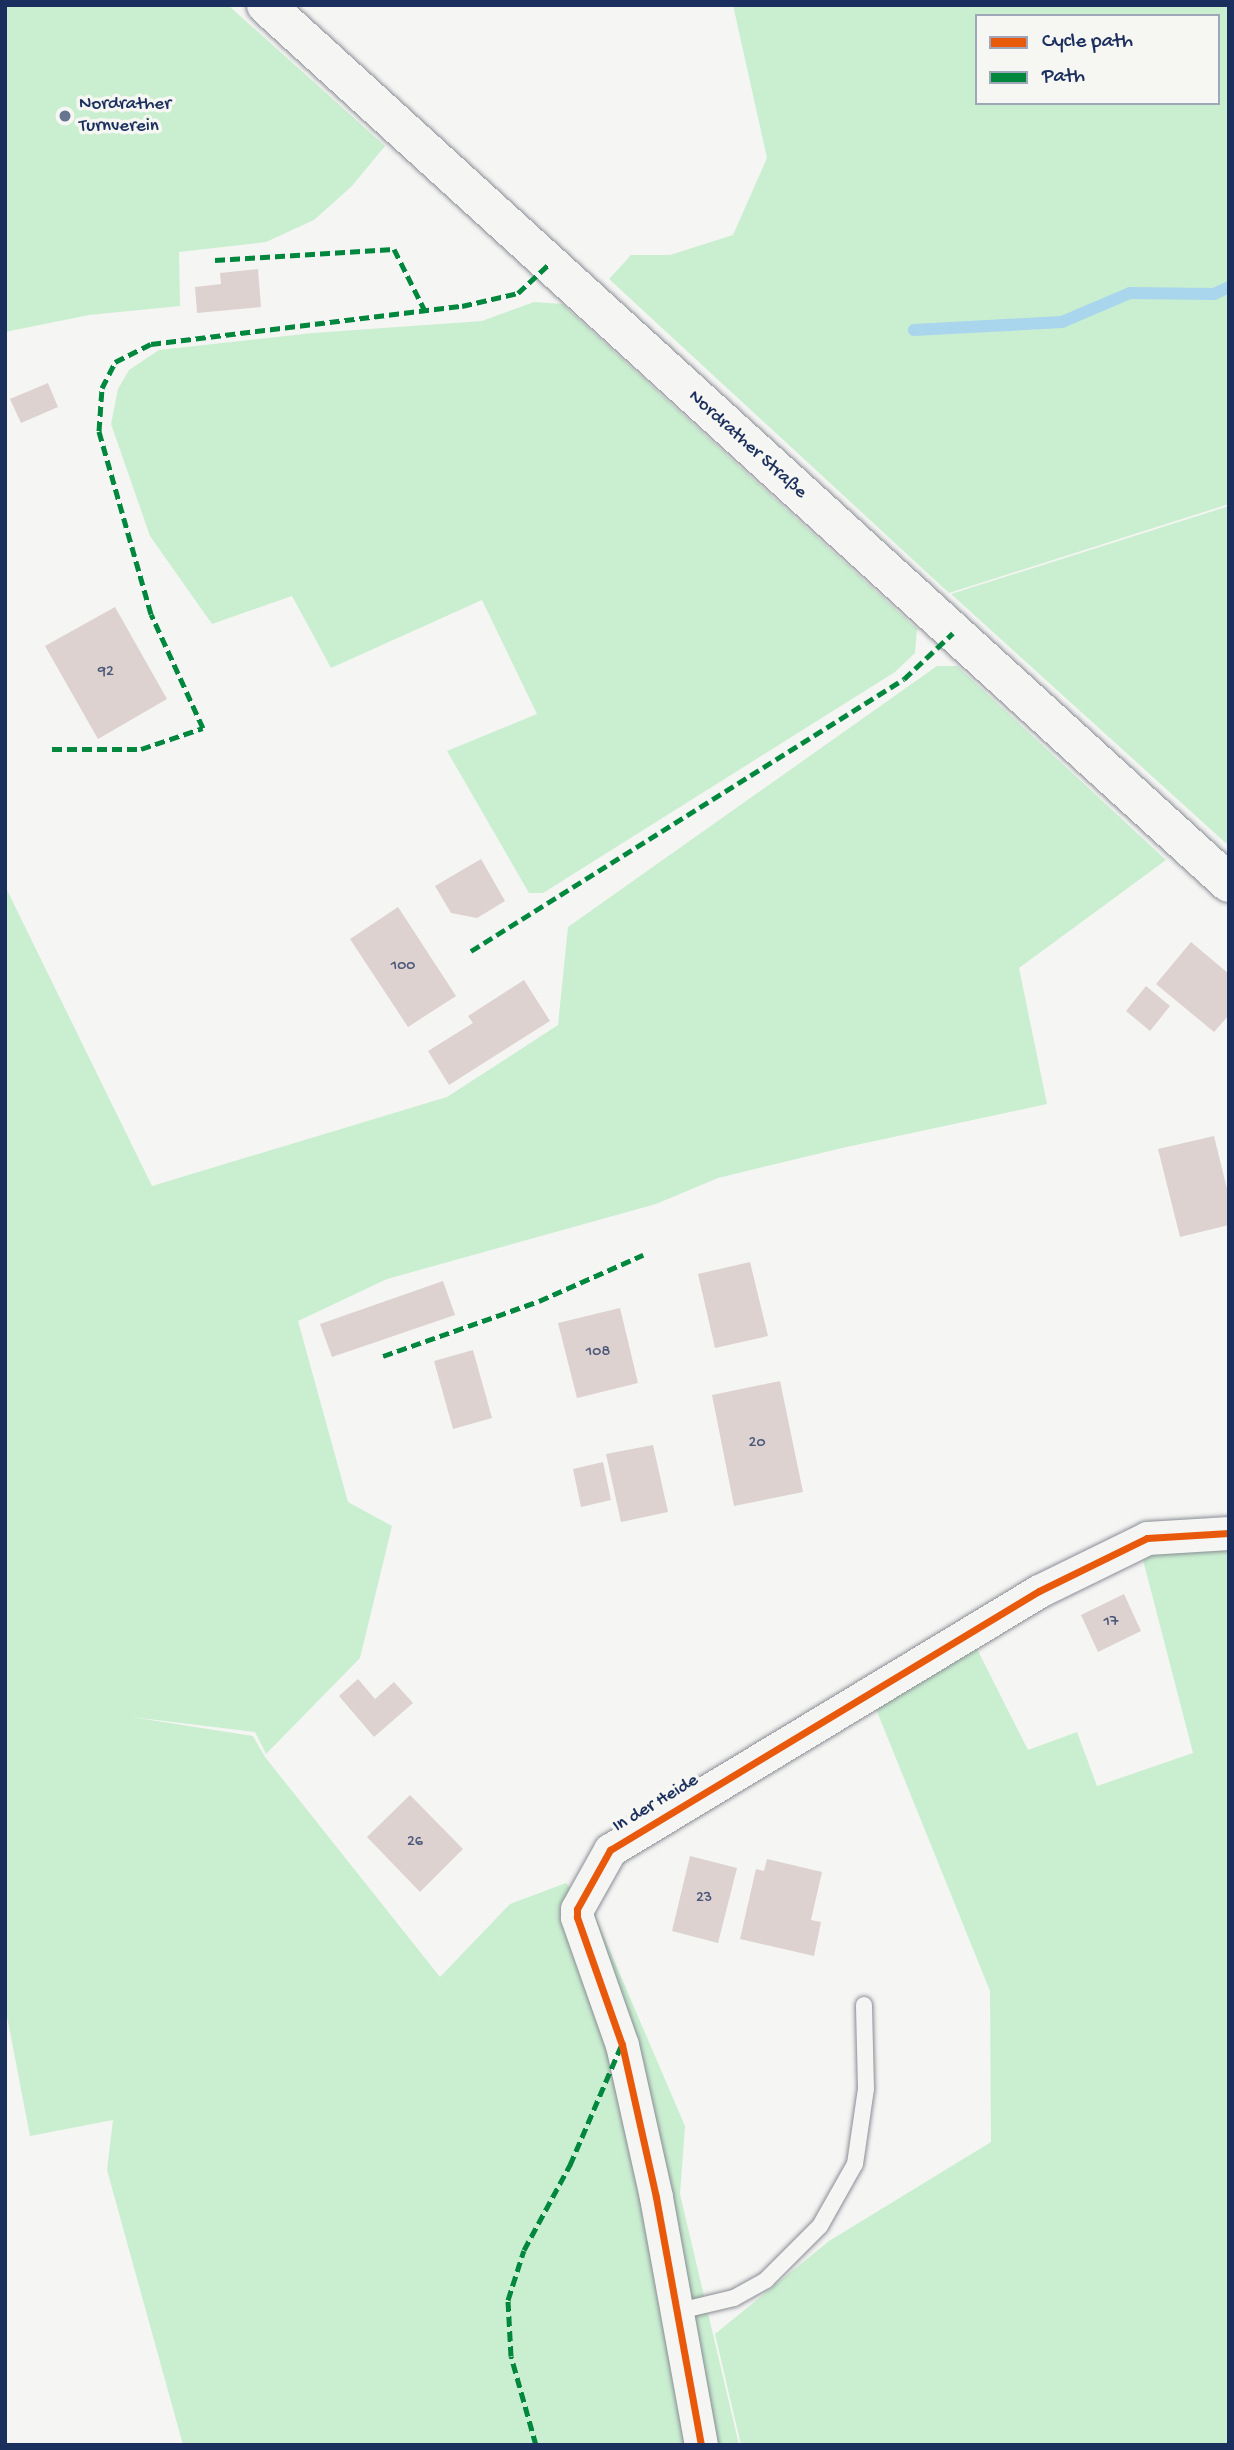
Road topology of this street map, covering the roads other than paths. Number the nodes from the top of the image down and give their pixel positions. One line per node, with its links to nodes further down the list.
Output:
1 (266, 5): 2 (main road, Nordrather Straße)
2 (1229, 883)
3 (1229, 1533): 5 (street, In der Heide)
4 (864, 2006): 5 (lane)
5 (679, 2311): 6 (street, In der Heide)
6 (701, 2445)

